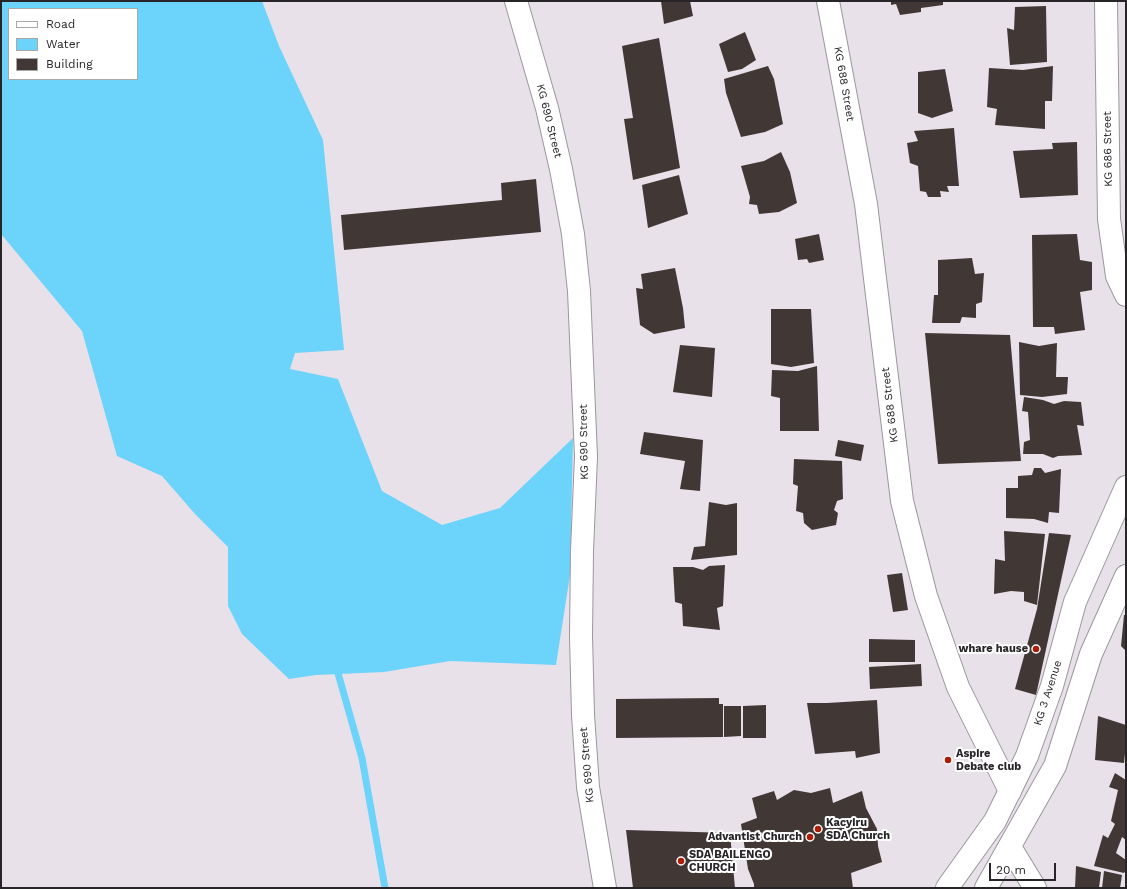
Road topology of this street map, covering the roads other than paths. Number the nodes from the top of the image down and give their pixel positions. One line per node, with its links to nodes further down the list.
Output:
1 (516, 1): 9 (street, KG 690 Street)
2 (828, 1): 7 (street, KG 688 Street)
3 (1106, 1): 4 (street, KG 686 Street)
4 (1126, 295)
5 (1126, 487): 7 (street, KG 3 Avenue)
6 (1126, 576): 8 (street)
7 (1010, 792): 10 (street, KG 3 Avenue)
8 (1010, 847): 11 (street); 12 (street)
9 (605, 888)
10 (947, 888)
11 (986, 888)
12 (1035, 888)

